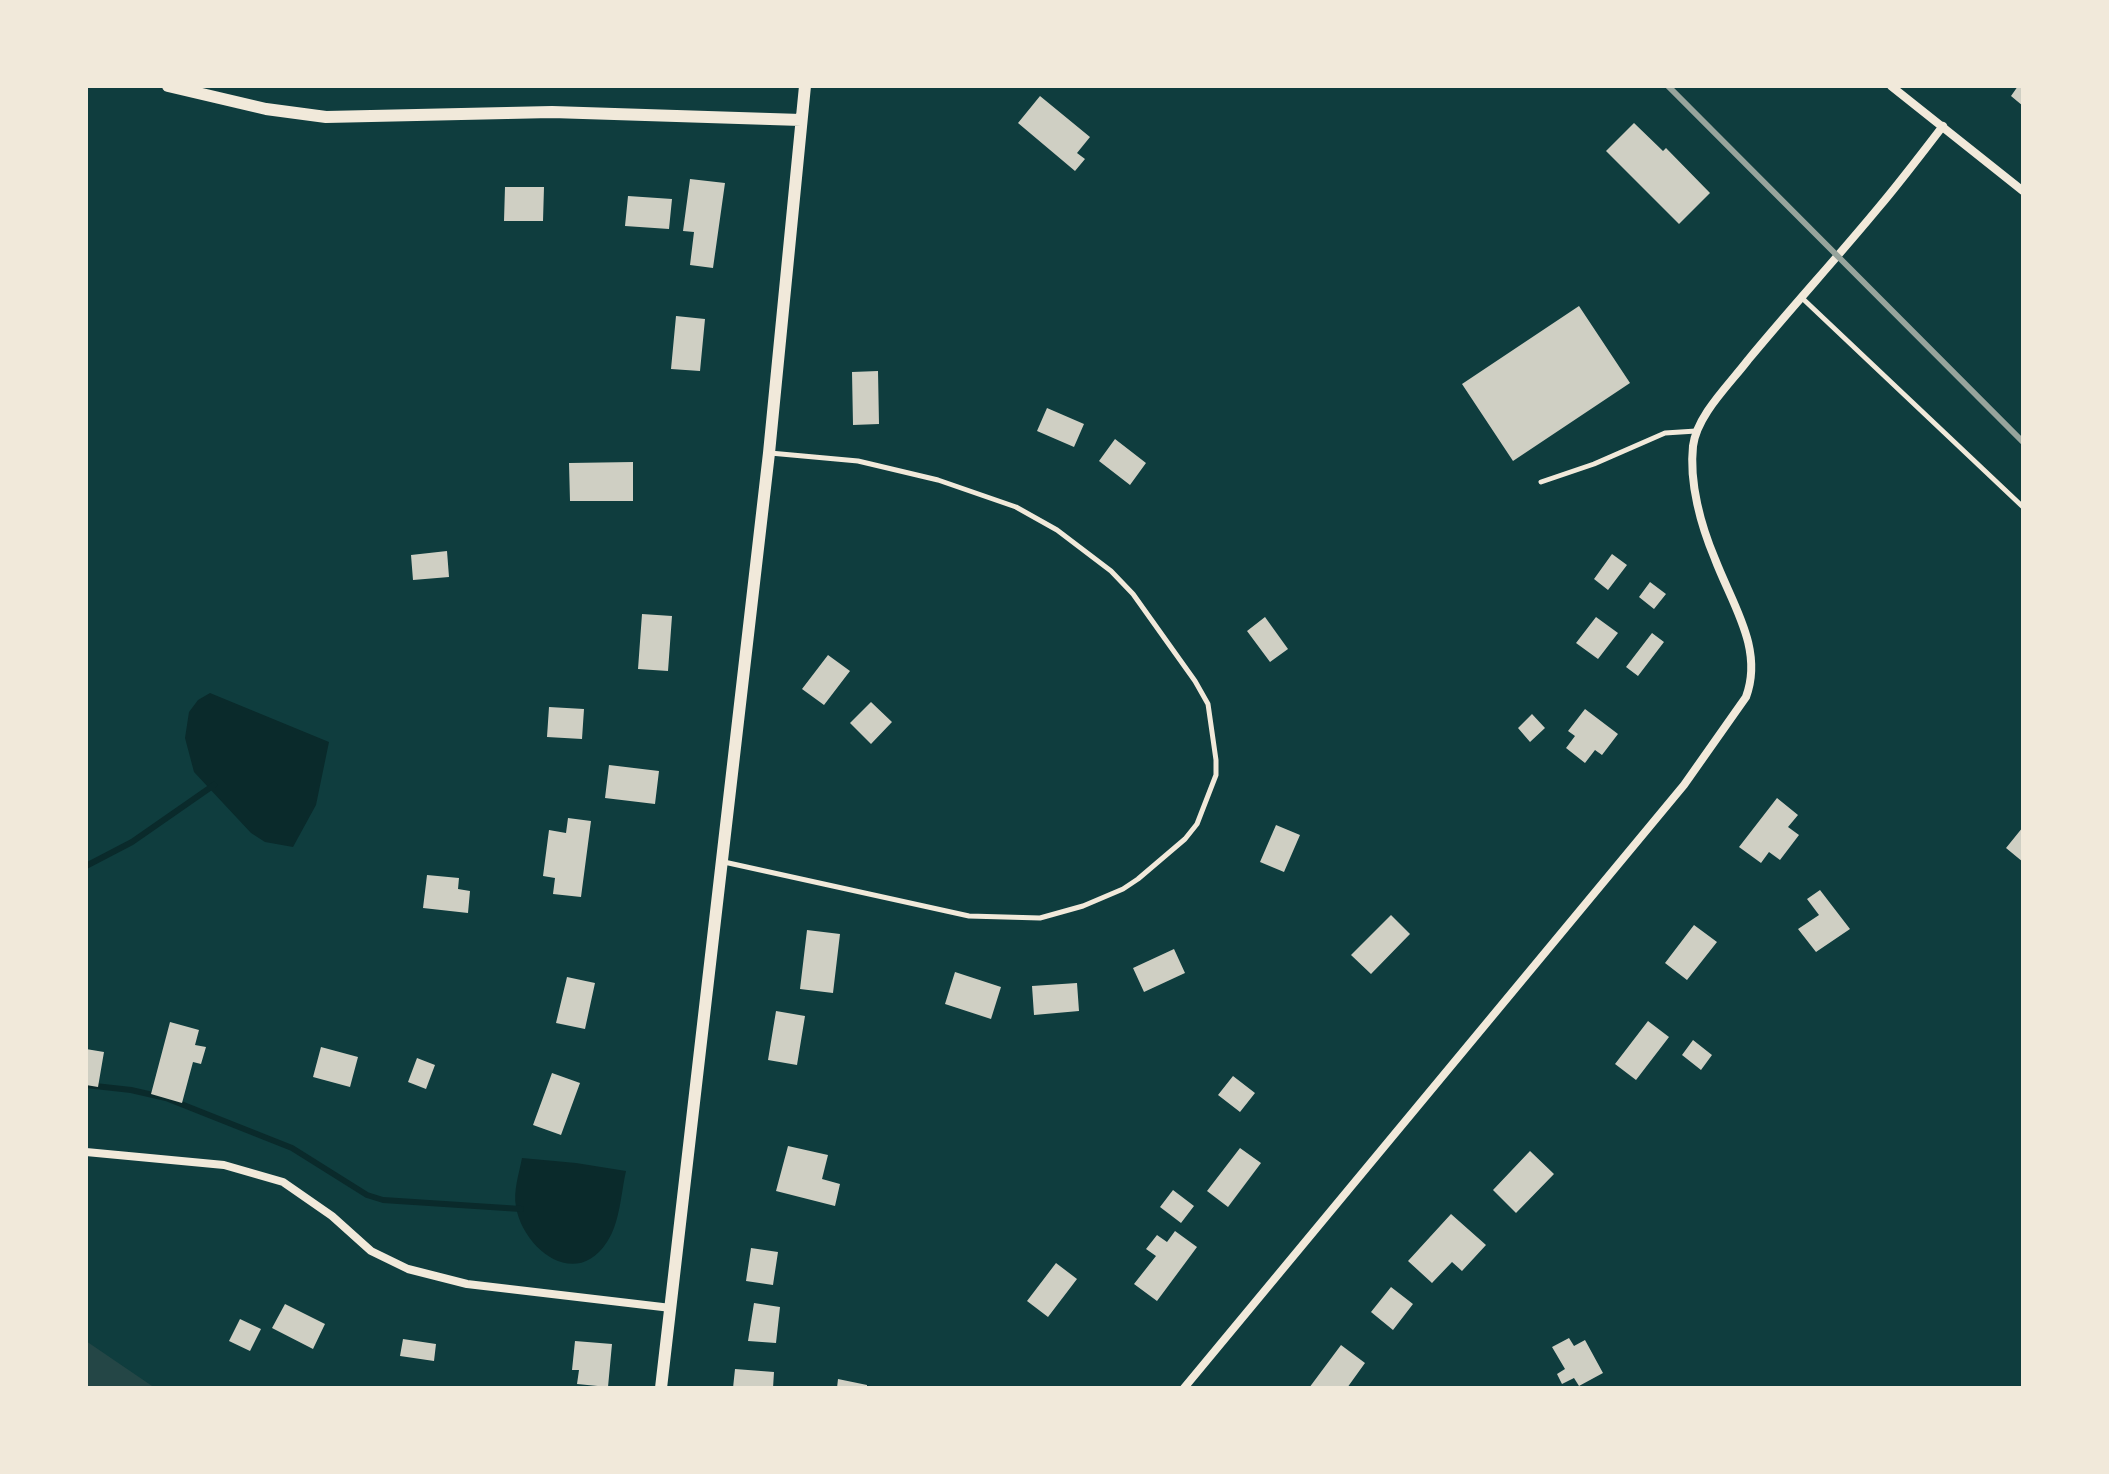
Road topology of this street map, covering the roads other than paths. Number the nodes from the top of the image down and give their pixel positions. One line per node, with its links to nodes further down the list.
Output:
1 (168, 86): 4 (street)
2 (805, 86): 4 (street)
3 (1891, 86): 5 (street)
4 (801, 120): 9 (street)
5 (1943, 126): 6 (street); 7 (street)
6 (2023, 191)
7 (1801, 296): 8 (street); 11 (lane)
8 (1696, 431): 10 (lane); 16 (street)
9 (769, 453): 12 (street); 12 (lane)
10 (1541, 482)
11 (2023, 507)
12 (723, 862): 14 (street)
13 (86, 1152): 14 (street)
14 (671, 1308): 15 (street)
15 (661, 1388)
16 (1184, 1388)

